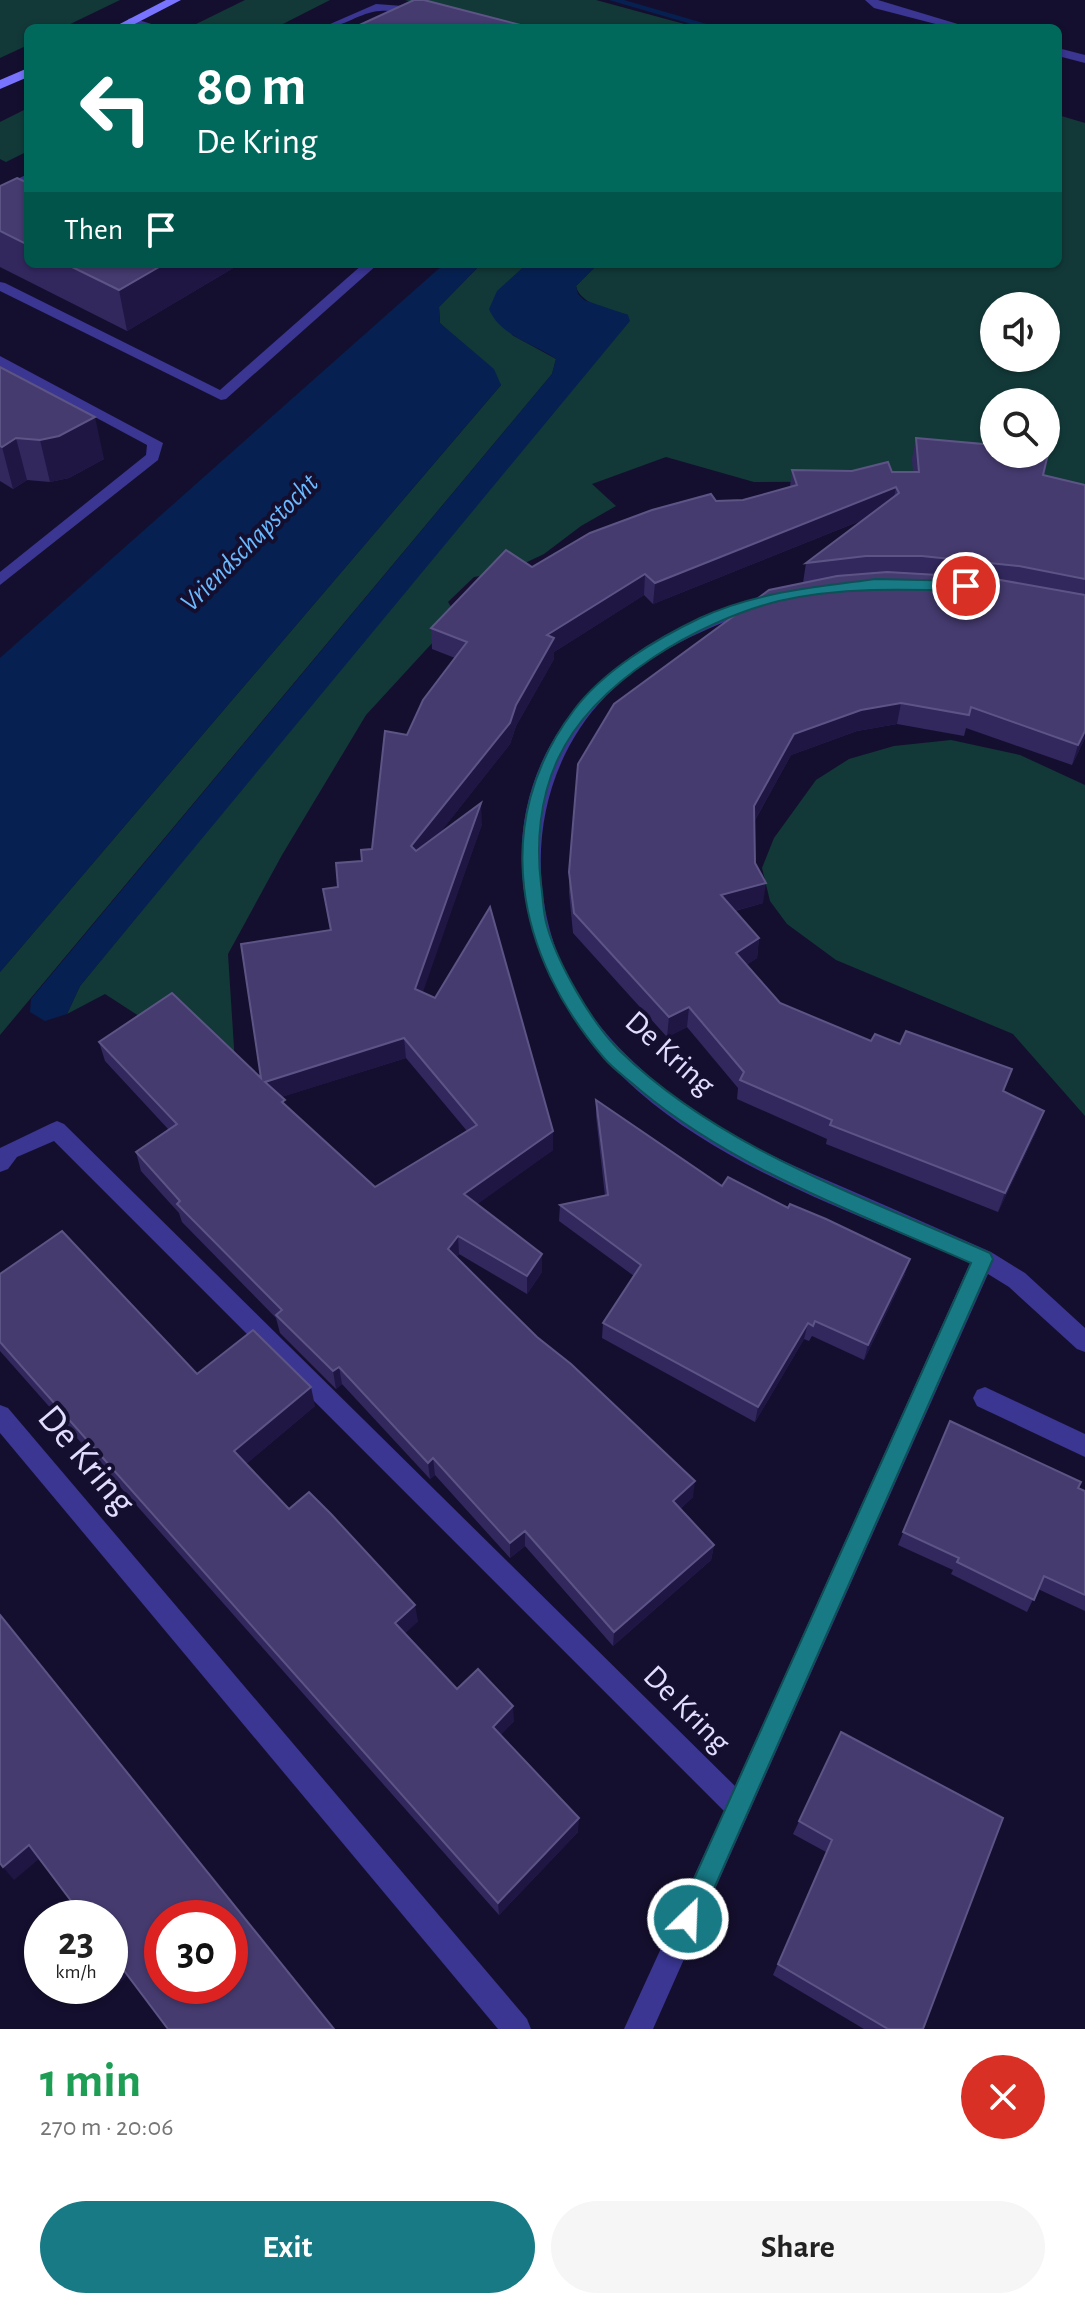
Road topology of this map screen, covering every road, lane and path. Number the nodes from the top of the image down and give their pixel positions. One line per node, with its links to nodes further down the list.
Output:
1 (175, 0): 3 (street)
2 (871, 0): 8 (street)
3 (132, 21): 4 (street); 5 (street)
4 (126, 24)
5 (141, 24)
6 (336, 24): 7 (street)
7 (458, 24)
8 (949, 24)
9 (1062, 53): 10 (street)
10 (1085, 59)
11 (24, 74): 12 (street)
12 (0, 85)
13 (0, 171): 14 (street)
14 (24, 180): 15 (street)
15 (0, 192)
16 (366, 268): 17 (street)
17 (0, 286)
18 (0, 360): 19 (street)
19 (0, 580)
20 (791, 595): 22 (street, De Kring)
21 (0, 1163): 27 (street, De Kring)
22 (983, 1259): 23 (street, De Kring); 27 (street, De Kring)
23 (1085, 1342)
24 (985, 1398): 26 (street)
25 (0, 1416): 28 (street, De Kring)
26 (1085, 1446)
27 (739, 1808): 29 (street, De Kring)
28 (517, 2029)
29 (638, 2029)

